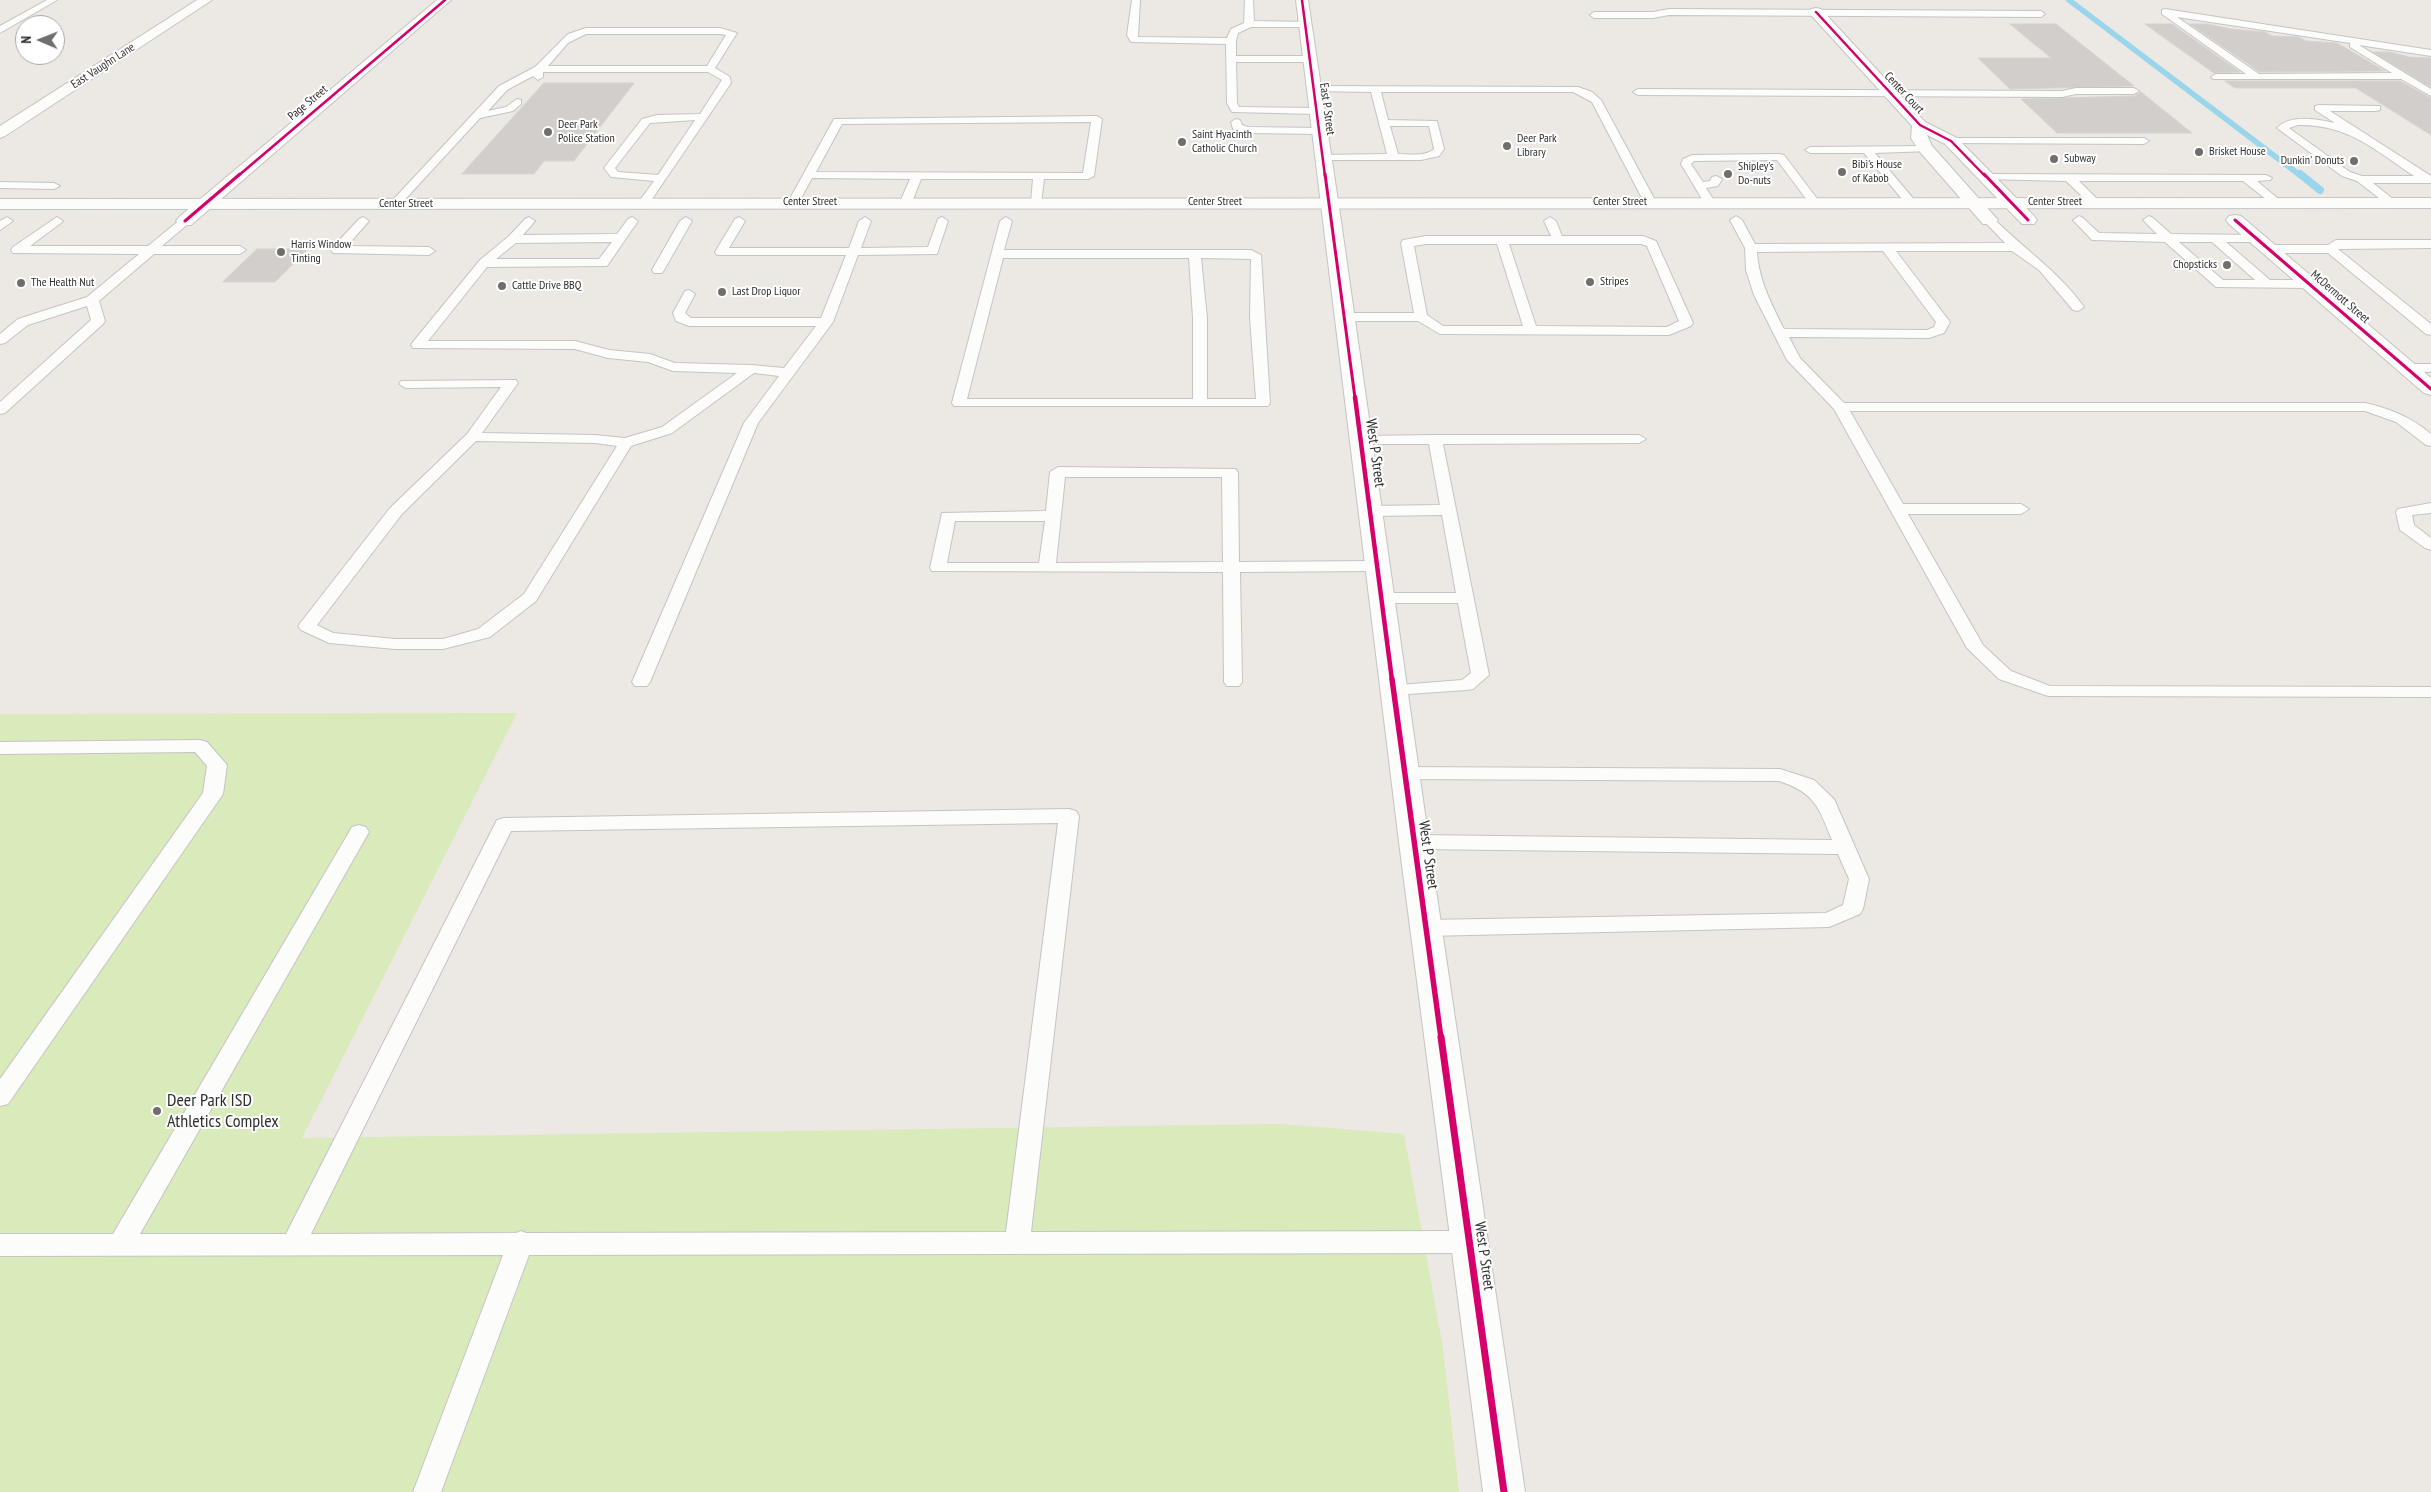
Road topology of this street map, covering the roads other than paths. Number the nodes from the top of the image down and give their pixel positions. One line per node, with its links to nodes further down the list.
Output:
1 (53, 0): 13 (lane)
2 (206, 0): 41 (street, East Vaughn Lane)
3 (445, 0): 86 (street, Page Street)
4 (1136, 0): 15 (lane)
5 (1249, 0): 11 (lane)
6 (1302, 0): 12 (street, East P Street)
7 (1806, 0): 8 (lane)
8 (1816, 12): 9 (lane); 10 (lane); 30 (street, Center Court)
9 (1594, 14)
10 (2041, 14)
11 (1249, 24): 12 (lane); 15 (lane)
12 (1305, 24): 18 (street, East P Street)
13 (0, 30)
14 (2345, 40): 16 (lane); 21 (lane); 23 (lane)
15 (1231, 41): 17 (lane)
16 (2431, 53)
17 (1231, 59): 18 (lane); 34 (lane)
18 (1310, 59): 25 (street, East P Street)
19 (539, 69): 20 (lane); 20 (lane); 24 (lane); 35 (lane)
20 (710, 69): 36 (lane)
21 (2404, 76): 23 (lane); 29 (lane)
22 (2216, 77): 23 (lane)
23 (2257, 77)
24 (532, 86)
25 (1314, 89): 26 (lane); 33 (street, East P Street)
26 (1376, 89): 38 (lane); 72 (lane)
27 (2134, 91): 30 (lane)
28 (1638, 92): 30 (lane)
29 (2431, 93)
30 (1891, 94): 39 (street, Center Court)
31 (517, 102): 35 (lane)
32 (2376, 108): 42 (lane)
33 (1317, 111): 34 (lane); 40 (street, East P Street)
34 (1236, 115): 40 (lane)
35 (477, 116): 87 (lane)
36 (703, 117): 58 (lane); 58 (lane)
37 (838, 121): 53 (lane); 55 (lane)
38 (1384, 123): 49 (lane); 49 (lane)
39 (1920, 125): 43 (street, Center Court); 45 (street, Center Court)
40 (1320, 131): 48 (street, East P Street)
41 (0, 132)
42 (2355, 132): 61 (lane); 62 (lane)
43 (1951, 141): 44 (lane); 52 (street, Center Court)
44 (2144, 141)
45 (1926, 149): 47 (lane); 51 (street, Center Court)
46 (1810, 150): 47 (lane)
47 (1867, 150): 75 (lane)
48 (1323, 157): 49 (lane); 88 (street, East P Street)
49 (1393, 157)
50 (1704, 157): 56 (lane); 66 (lane); 74 (lane)
51 (1940, 166): 52 (street); 76 (street, Center Court)
52 (1982, 171): 57 (lane); 77 (street, Center Court)
53 (808, 175): 54 (lane); 68 (lane)
54 (917, 176): 55 (lane); 70 (lane)
55 (1039, 176): 71 (lane)
56 (1715, 177): 66 (lane)
57 (2069, 177): 59 (lane); 78 (lane)
58 (660, 178): 83 (lane)
59 (2246, 178): 60 (lane); 80 (lane)
60 (2266, 178)
61 (2361, 179): 62 (lane); 81 (lane)
62 (2430, 180)
63 (0, 186): 64 (lane)
64 (13, 186): 65 (lane); 67 (lane)
65 (54, 186)
66 (1699, 186): 73 (lane)
67 (0, 194)
68 (794, 202): 69 (street, Center Street); 83 (street, Center Street)
69 (872, 202): 70 (street, Center Street); 124 (street)
70 (906, 202): 71 (street, Center Street)
71 (1035, 202): 88 (street, Center Street); 130 (street)
72 (1650, 202): 73 (street, Center Street); 88 (street, Center Street)
73 (1709, 202): 74 (street, Center Street)
74 (1814, 202): 75 (street, Center Street)
75 (1910, 202): 76 (street, Center Street)
76 (1973, 202): 77 (street, Center Street); 96 (street, Center Court)
77 (2012, 202): 78 (street, Center Street); 97 (street, Center Court)
78 (2094, 202): 79 (street, Center Street)
79 (2215, 202): 80 (street, Center Street); 103 (street, McDermott Street)
80 (2276, 202): 81 (street, Center Street)
81 (2392, 202): 84 (street, Center Street)
82 (553, 203): 83 (street, Center Street); 87 (street, Center Street); 113 (street)
83 (644, 203): 115 (street)
84 (2431, 203)
85 (0, 204): 86 (street, Center Street)
86 (205, 204): 87 (street, Center Street); 108 (street, Page Street)
87 (395, 204): 111 (street)
88 (1332, 216): 159 (street, West P Street)
89 (1531, 220): 90 (street)
90 (1550, 220): 91 (street); 137 (lane)
91 (1570, 220)
92 (1716, 220): 93 (street)
93 (1736, 220): 94 (street); 142 (lane)
94 (1755, 220)
95 (1970, 220): 96 (street, Center Street)
96 (1989, 220): 97 (street, Center Street); 141 (lane)
97 (2054, 220): 98 (street, Center Street); 133 (lane)
98 (2099, 220)
99 (2129, 220): 100 (street)
100 (2149, 220): 101 (street); 133 (lane)
101 (2178, 220)
102 (2216, 220): 103 (street)
103 (2235, 220): 104 (street); 138 (street, McDermott Street)
104 (2264, 220)
105 (57, 221): 106 (street); 131 (street); 145 (lane)
106 (77, 221)
107 (156, 221): 108 (street)
108 (185, 221): 109 (street); 145 (lane)
109 (215, 221)
110 (343, 221): 111 (street, Center Street)
111 (371, 221): 147 (lane)
112 (511, 221): 113 (street)
113 (539, 221): 135 (lane)
114 (613, 221): 115 (street)
115 (632, 221): 116 (street); 132 (lane)
116 (650, 221)
117 (668, 221): 118 (street)
118 (686, 221): 119 (street); 152 (lane)
119 (703, 221)
120 (721, 221): 121 (street)
121 (739, 221): 122 (street); 148 (lane)
122 (758, 221)
123 (846, 221): 124 (street, Center Street)
124 (865, 221): 125 (street, Center Street); 148 (lane)
125 (884, 221)
126 (923, 221): 127 (street)
127 (942, 221): 128 (street); 148 (lane)
128 (960, 221)
129 (988, 221): 130 (street)
130 (1018, 221): 150 (lane)
131 (2, 223)
132 (621, 238): 135 (lane); 151 (lane)
133 (2168, 238): 134 (lane); 154 (lane)
134 (2215, 238): 138 (lane); 154 (lane)
135 (513, 239): 151 (lane)
136 (1502, 240): 137 (lane); 160 (lane); 162 (lane)
137 (1558, 240): 162 (lane)
138 (2262, 243): 144 (lane); 155 (street, McDermott Street)
139 (2345, 244): 140 (lane); 144 (lane); 153 (lane)
140 (2431, 244)
141 (2015, 247): 143 (lane); 158 (lane)
142 (1750, 248): 143 (lane); 164 (lane)
143 (1887, 248): 164 (lane)
144 (2332, 249): 163 (lane)
145 (151, 250): 146 (lane); 157 (lane)
146 (240, 250)
147 (429, 251)
148 (853, 252): 161 (lane)
149 (1195, 253): 150 (lane); 172 (lane); 172 (lane)
150 (998, 254): 172 (lane)
151 (484, 263): 168 (lane)
152 (658, 270)
153 (2388, 279)
154 (2266, 283): 155 (lane)
155 (2308, 284): 166 (street, McDermott Street)
156 (689, 294): 161 (lane)
157 (92, 300): 165 (lane); 174 (lane)
158 (2078, 307)
159 (1344, 317): 160 (lane); 178 (street, West P Street)
160 (1422, 317): 162 (lane)
161 (826, 322): 169 (lane)
162 (1531, 331)
163 (2431, 331)
164 (1780, 333): 173 (lane)
165 (0, 340)
166 (2406, 368): 167 (lane); 171 (street, McDermott Street)
167 (2431, 368)
168 (751, 370): 169 (lane); 180 (lane)
169 (788, 373): 193 (lane)
170 (406, 384): 175 (lane)
171 (2431, 389)
172 (1200, 402)
173 (1840, 406): 179 (lane); 182 (lane)
174 (0, 410)
175 (472, 437): 180 (lane); 180 (lane)
176 (1435, 439): 177 (lane); 178 (lane); 185 (lane)
177 (1639, 439)
178 (1360, 440): 184 (street, West P Street)
179 (2431, 442)
180 (626, 443)
181 (2431, 508): 187 (lane)
182 (1898, 509): 183 (lane); 196 (lane)
183 (2021, 509)
184 (1370, 510): 185 (lane); 188 (street, West P Street)
185 (1449, 510): 192 (lane)
186 (1053, 516): 189 (lane); 190 (lane); 190 (lane)
187 (2431, 545)
188 (1377, 566): 189 (lane); 191 (street, West P Street)
189 (1232, 567): 190 (lane); 194 (lane)
190 (1047, 568)
191 (1382, 598): 192 (lane); 195 (street, West P Street)
192 (1465, 598): 195 (lane)
193 (641, 682)
194 (1233, 682)
195 (1393, 690): 198 (street, West P Street)
196 (2431, 692)
197 (0, 748): 203 (lane)
198 (1404, 773): 200 (street, West P Street); 201 (lane)
199 (358, 832): 208 (lane)
200 (1414, 842): 201 (lane); 202 (street, West P Street)
201 (1845, 847): 202 (lane)
202 (1426, 928): 206 (street, West P Street)
203 (0, 1097)
204 (521, 1242): 205 (lane); 207 (lane); 210 (lane)
205 (1017, 1242): 206 (lane); 207 (lane)
206 (1470, 1242): 211 (street, West P Street)
207 (294, 1243): 208 (lane)
208 (121, 1244): 209 (lane)
209 (0, 1245)
210 (427, 1492)
211 (1504, 1492)

